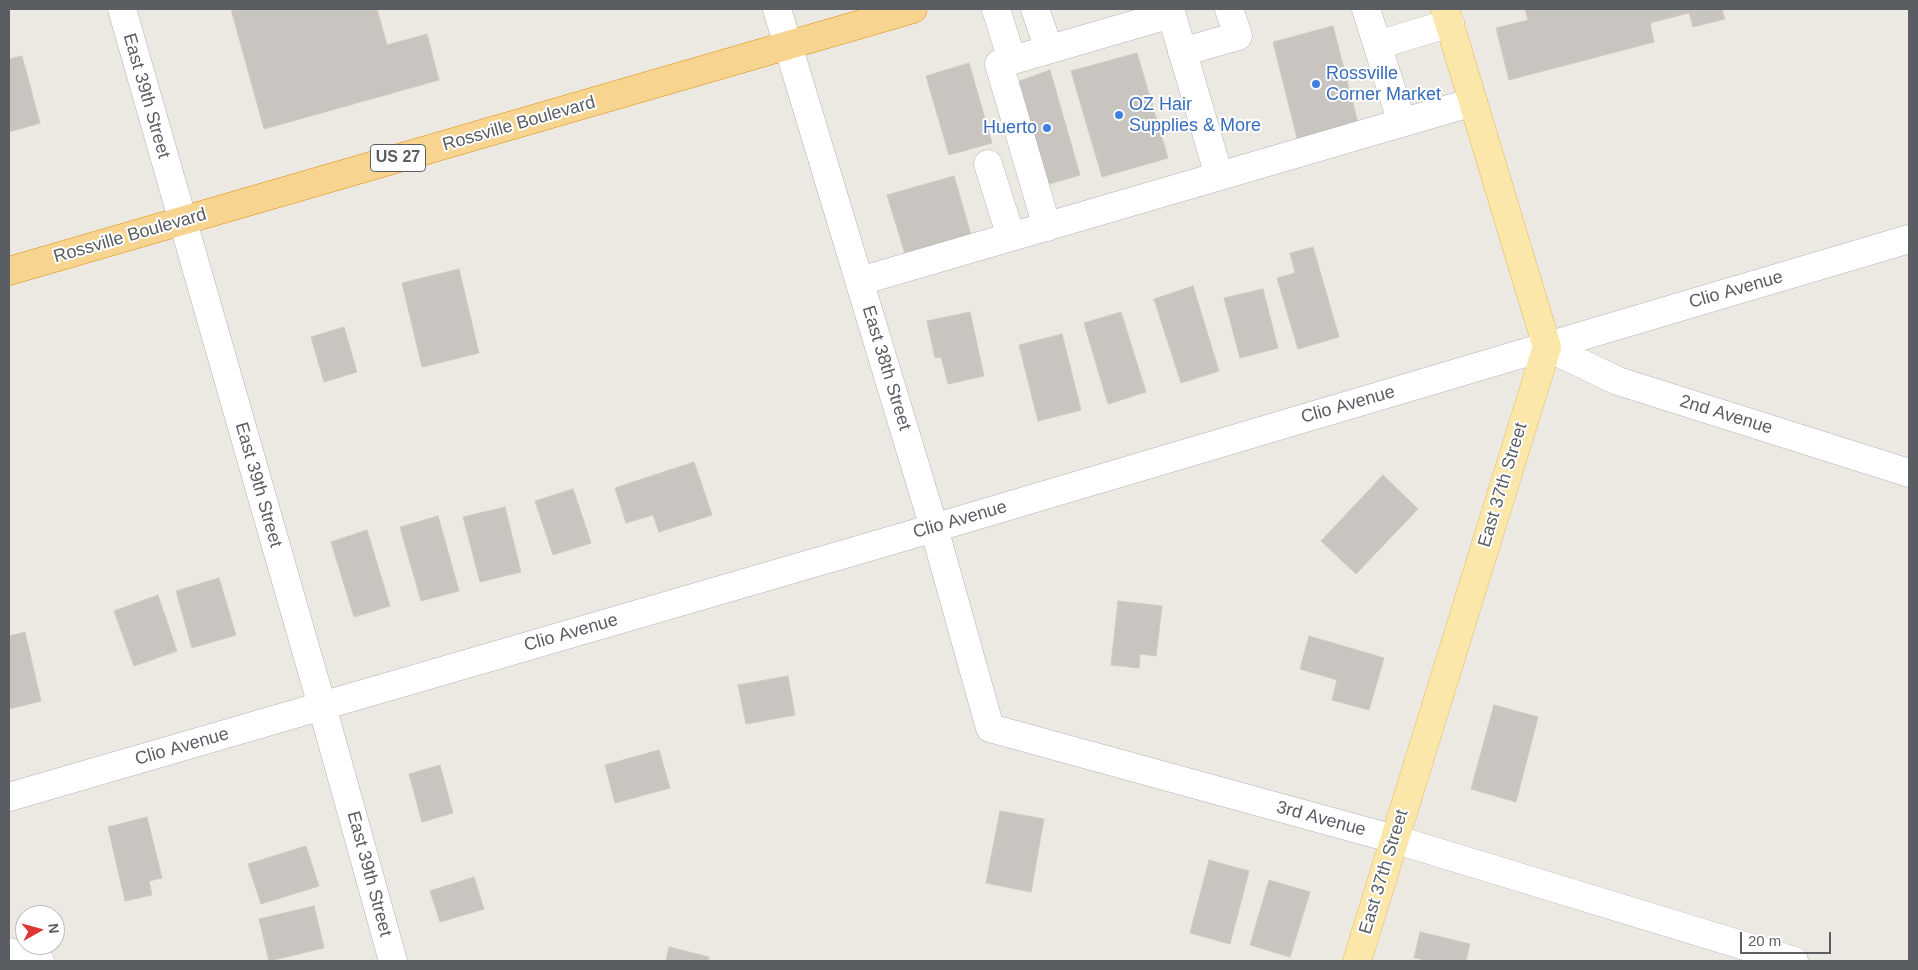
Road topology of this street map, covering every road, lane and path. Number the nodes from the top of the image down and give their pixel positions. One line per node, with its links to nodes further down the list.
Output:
1 (122, 9): 20 (street, East 39th Street)
2 (777, 9): 12 (street, East 38th Street)
3 (913, 9): 12 (highway, Rossville Boulevard / US 27)
4 (996, 9): 15 (street)
5 (1035, 9): 13 (street)
6 (1229, 9): 14 (street)
7 (1366, 9): 11 (street)
8 (1170, 11): 10 (street); 14 (street)
9 (1448, 16): 11 (street); 16 (main road)
10 (1112, 19): 13 (street)
11 (1378, 45): 17 (street)
12 (788, 46): 20 (highway, Rossville Boulevard / US 27); 25 (street, East 38th Street)
13 (1049, 49): 15 (street)
14 (1182, 52): 19 (street)
15 (1012, 60): 21 (street)
16 (1473, 102): 17 (street); 26 (main road)
17 (1402, 123): 19 (street)
18 (988, 164): 22 (street)
19 (1218, 176): 21 (street)
20 (182, 221): 24 (highway, Rossville Boulevard / US 27); 29 (street, East 39th Street)
21 (1047, 226): 22 (street)
22 (1011, 237): 25 (street)
23 (1909, 239): 26 (street, Clio Avenue)
24 (9, 271)
25 (860, 282): 28 (street, East 38th Street)
26 (1546, 346): 27 (street, 2nd Avenue); 28 (street, Clio Avenue); 32 (main road, East 37th Street)
27 (1909, 473)
28 (934, 528): 29 (street, Clio Avenue); 30 (street, East 38th Street)
29 (322, 706): 31 (street, Clio Avenue); 35 (street, East 39th Street)
30 (990, 728): 32 (street, 3rd Avenue)
31 (9, 797)
32 (1394, 839): 36 (main road, East 37th Street); 37 (street, 3rd Avenue)
33 (9, 952): 34 (street)
34 (40, 961)
35 (393, 961)
36 (1357, 961)
37 (1794, 961)

